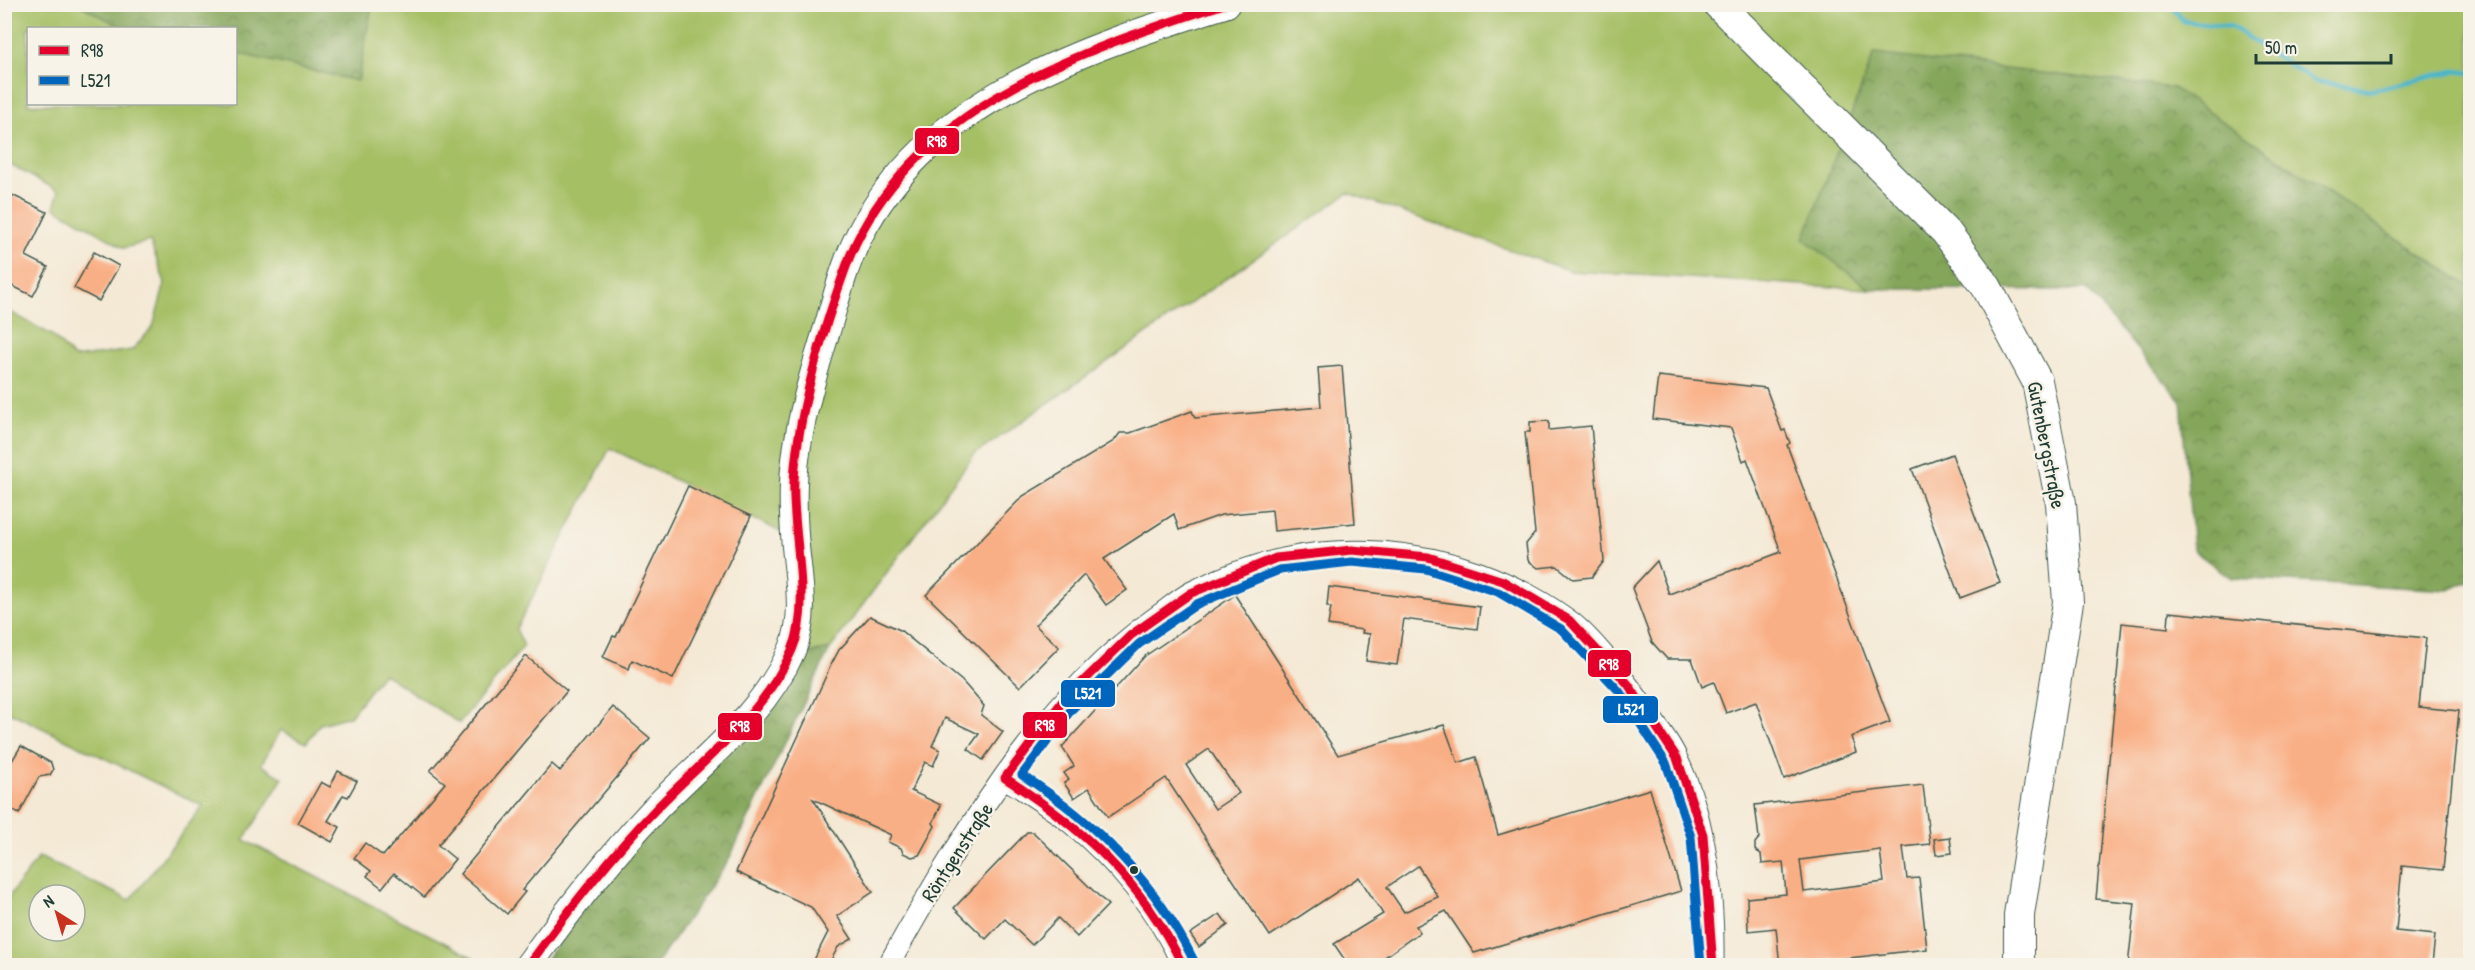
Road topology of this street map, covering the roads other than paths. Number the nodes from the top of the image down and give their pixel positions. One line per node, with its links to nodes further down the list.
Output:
1 (1226, 4): 4 (street)
2 (1718, 4): 8 (main road, Gutenbergstraße)
3 (1005, 778): 5 (street, Röntgenstraße); 6 (street); 7 (street, Röntgenstraße)
4 (528, 966)
5 (888, 966)
6 (1183, 966)
7 (1713, 966)
8 (2019, 966)

